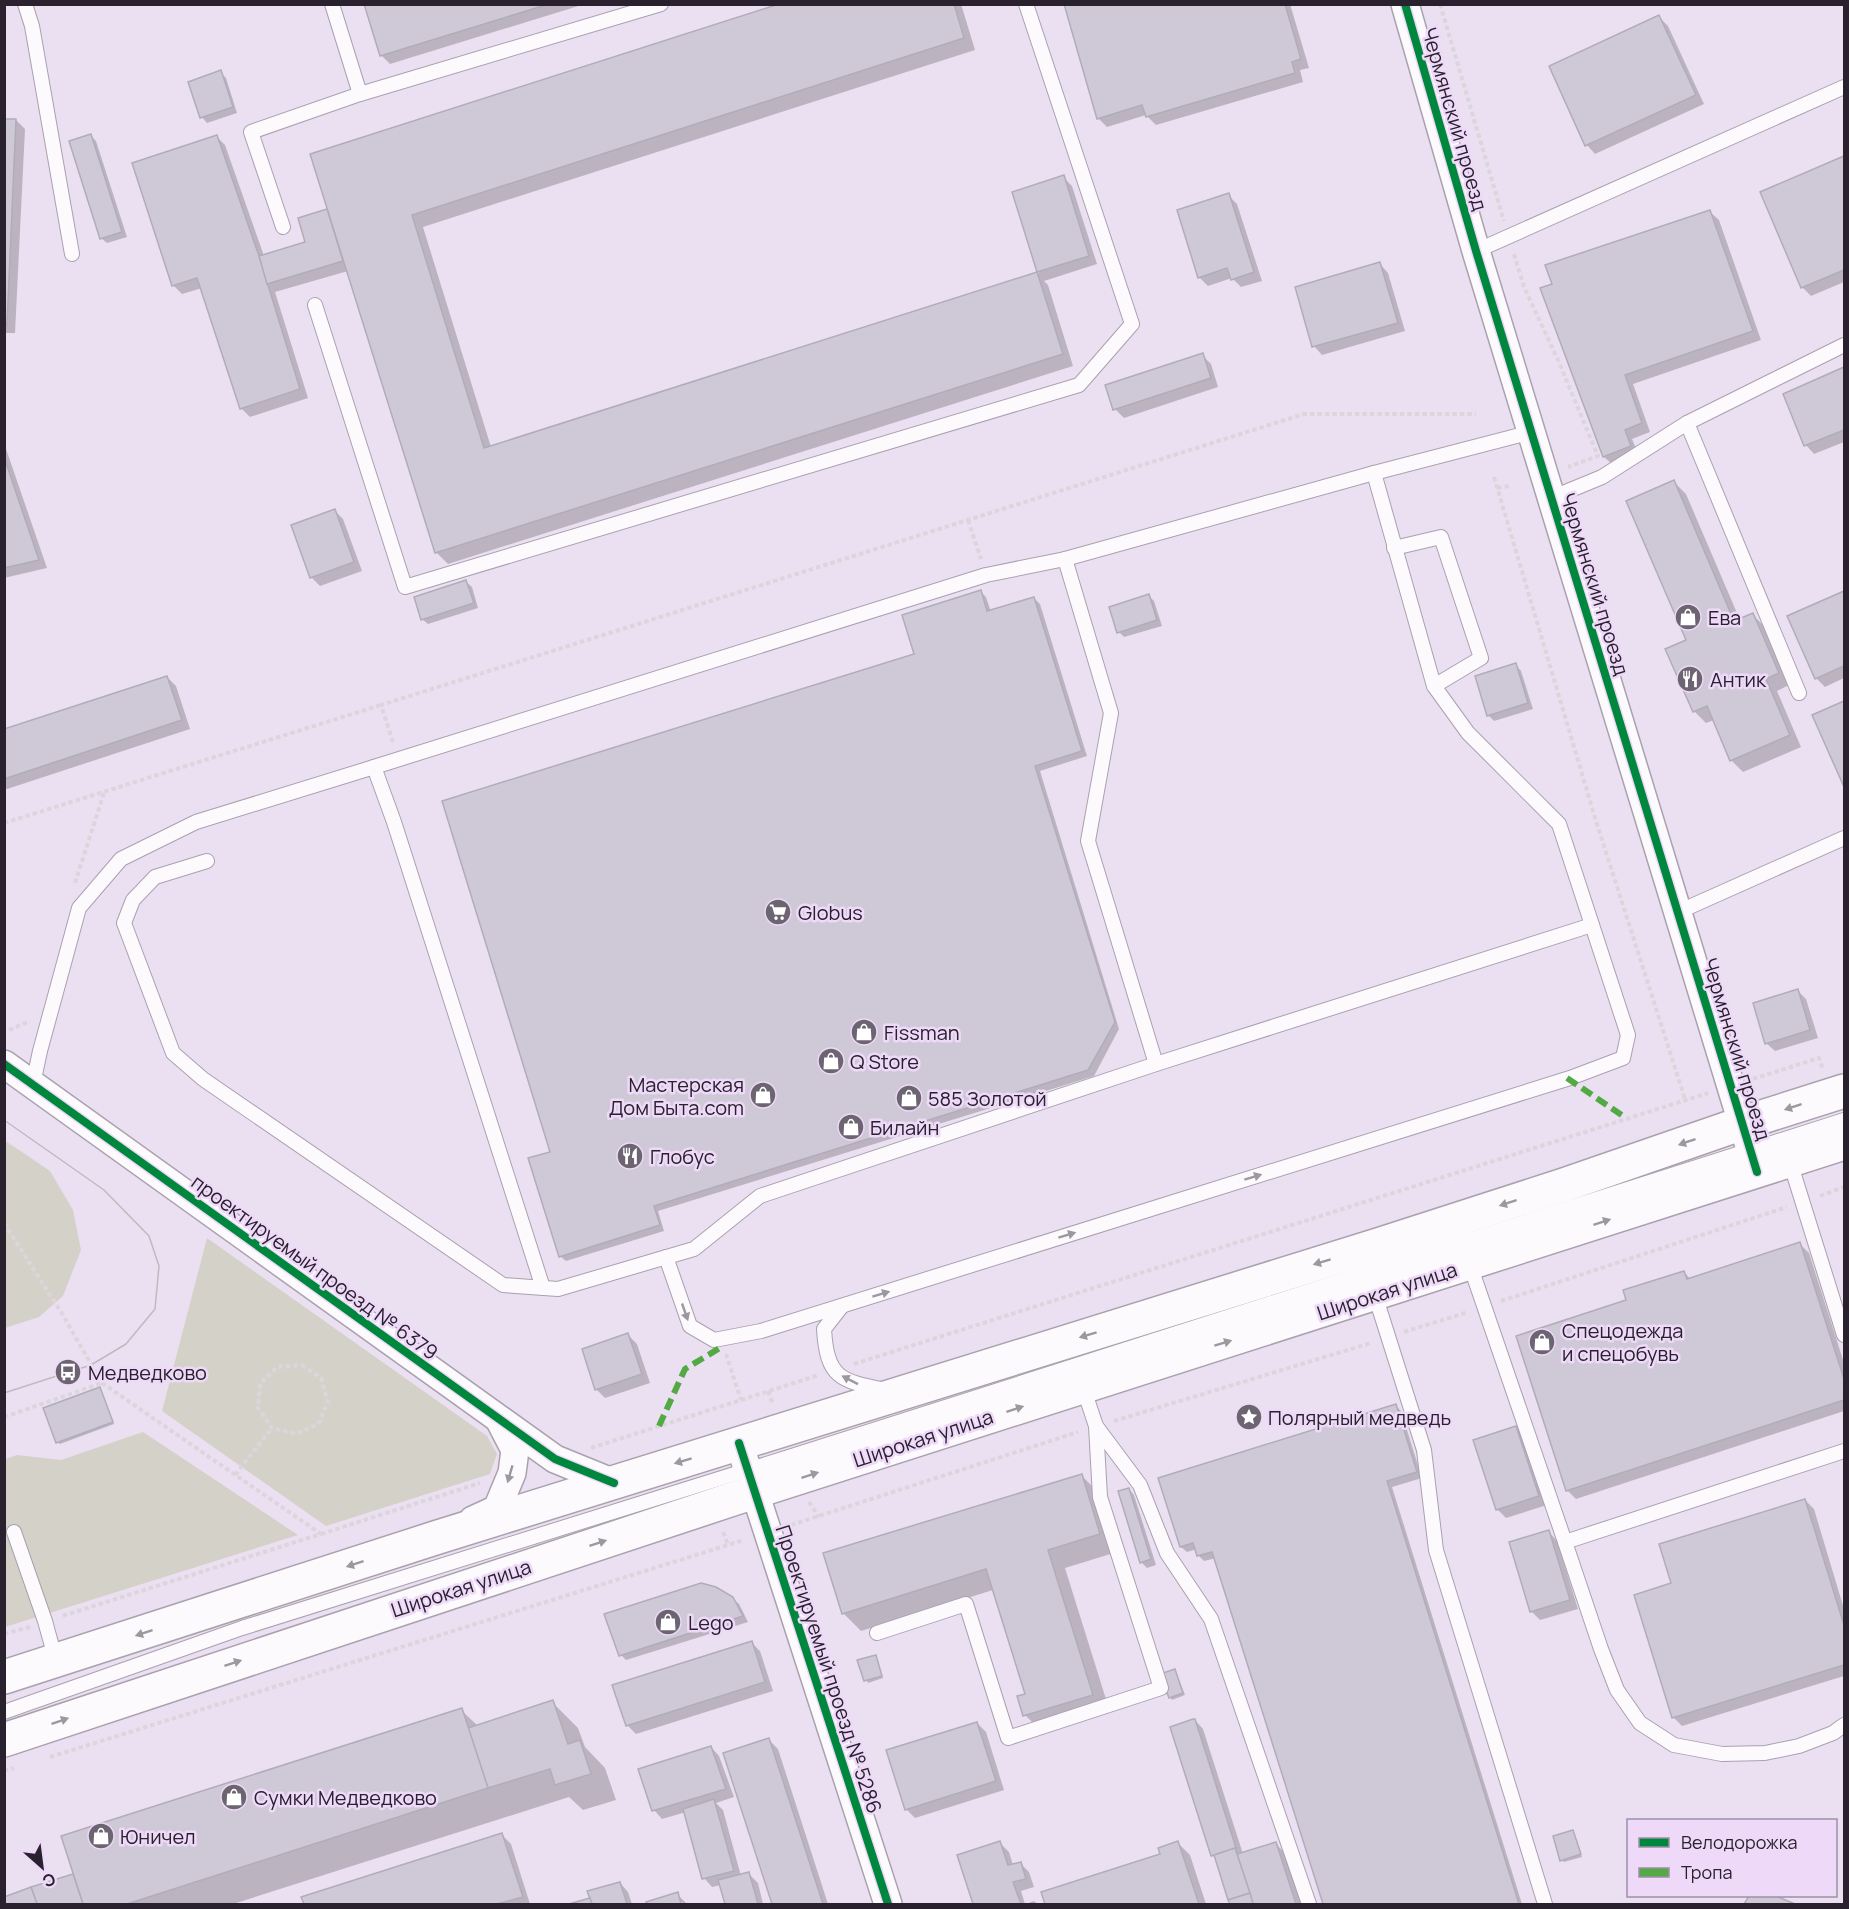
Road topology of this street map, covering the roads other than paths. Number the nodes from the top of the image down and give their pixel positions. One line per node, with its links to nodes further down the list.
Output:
1 (25, 4): 10 (lane)
2 (332, 4): 7 (lane)
3 (661, 4): 7 (lane)
4 (1026, 4): 11 (lane)
5 (1405, 4): 9 (street, Чермянский проезд)
6 (1845, 87): 9 (lane)
7 (360, 94): 8 (lane)
8 (283, 226)
9 (1476, 251): 14 (street, Чермянский проезд)
10 (72, 254)
11 (315, 305)
12 (1845, 345): 13 (lane)
13 (1687, 423): 16 (lane); 20 (lane)
14 (1532, 432): 15 (lane); 16 (street, Чермянский проезд)
15 (1374, 473): 17 (lane); 18 (lane)
16 (1551, 498): 24 (street, Чермянский проезд)
17 (1394, 548): 19 (lane); 19 (lane)
18 (1065, 560): 21 (lane); 27 (lane)
19 (1434, 686): 25 (lane)
20 (1800, 693)
21 (374, 767): 29 (lane); 36 (lane)
22 (1845, 838): 24 (lane)
23 (207, 861): 36 (lane)
24 (1678, 912): 32 (street, Чермянский проезд)
25 (1592, 925): 27 (lane); 38 (lane, one-way to 25)
26 (4, 1064): 29 (street, проектируемый проезд № 6379)
27 (1156, 1064): 34 (lane)
28 (1834, 1080): 32 (main road, Широкая улица, one-way to 32)
29 (33, 1084): 42 (street, проектируемый проезд № 6379)
30 (1845, 1120): 32 (lane, Широкая улица)
31 (1845, 1143): 33 (main road, Широкая улица)
32 (1750, 1148): 33 (main road, Широкая улица); 35 (main road, Широкая улица, one-way to 32); 41 (main road, Широкая улица, one-way to 41); 45 (lane, Широкая улица)
33 (1790, 1162): 39 (lane)
34 (666, 1257): 36 (lane); 38 (lane, one-way to 38)
35 (1470, 1264): 37 (main road, Широкая улица); 49 (lane)
36 (543, 1288)
37 (1375, 1295): 40 (main road, Широкая улица, one-way to 37); 58 (lane)
38 (842, 1306): 41 (lane, one-way to 38)
39 (1845, 1335)
40 (1083, 1387): 43 (lane); 45 (main road, Широкая улица, one-way to 40)
41 (906, 1390): 45 (main road, Широкая улица)
42 (499, 1420): 46 (street, проектируемый проезд № 6379); 48 (street, проектируемый проезд № 6379, one-way to 48)
43 (1096, 1426): 50 (lane); 57 (lane)
44 (1845, 1451): 49 (lane)
45 (747, 1468): 46 (main road, Широкая улица, one-way to 46); 53 (lane, Широкая улица); 55 (main road, Широкая улица, one-way to 45); 56 (street, Проектируемый проезд № 5286)
46 (614, 1483): 48 (main road, Широкая улица)
47 (14, 1532): 51 (lane)
48 (435, 1538): 51 (main road, Широкая улица, one-way to 51)
49 (1565, 1542): 54 (lane)
50 (877, 1633)
51 (56, 1661): 52 (main road, Широкая улица)
52 (4, 1677)
53 (4, 1712)
54 (1845, 1725)
55 (10, 1754)
56 (888, 1905)
57 (1309, 1905)
58 (1545, 1905)

